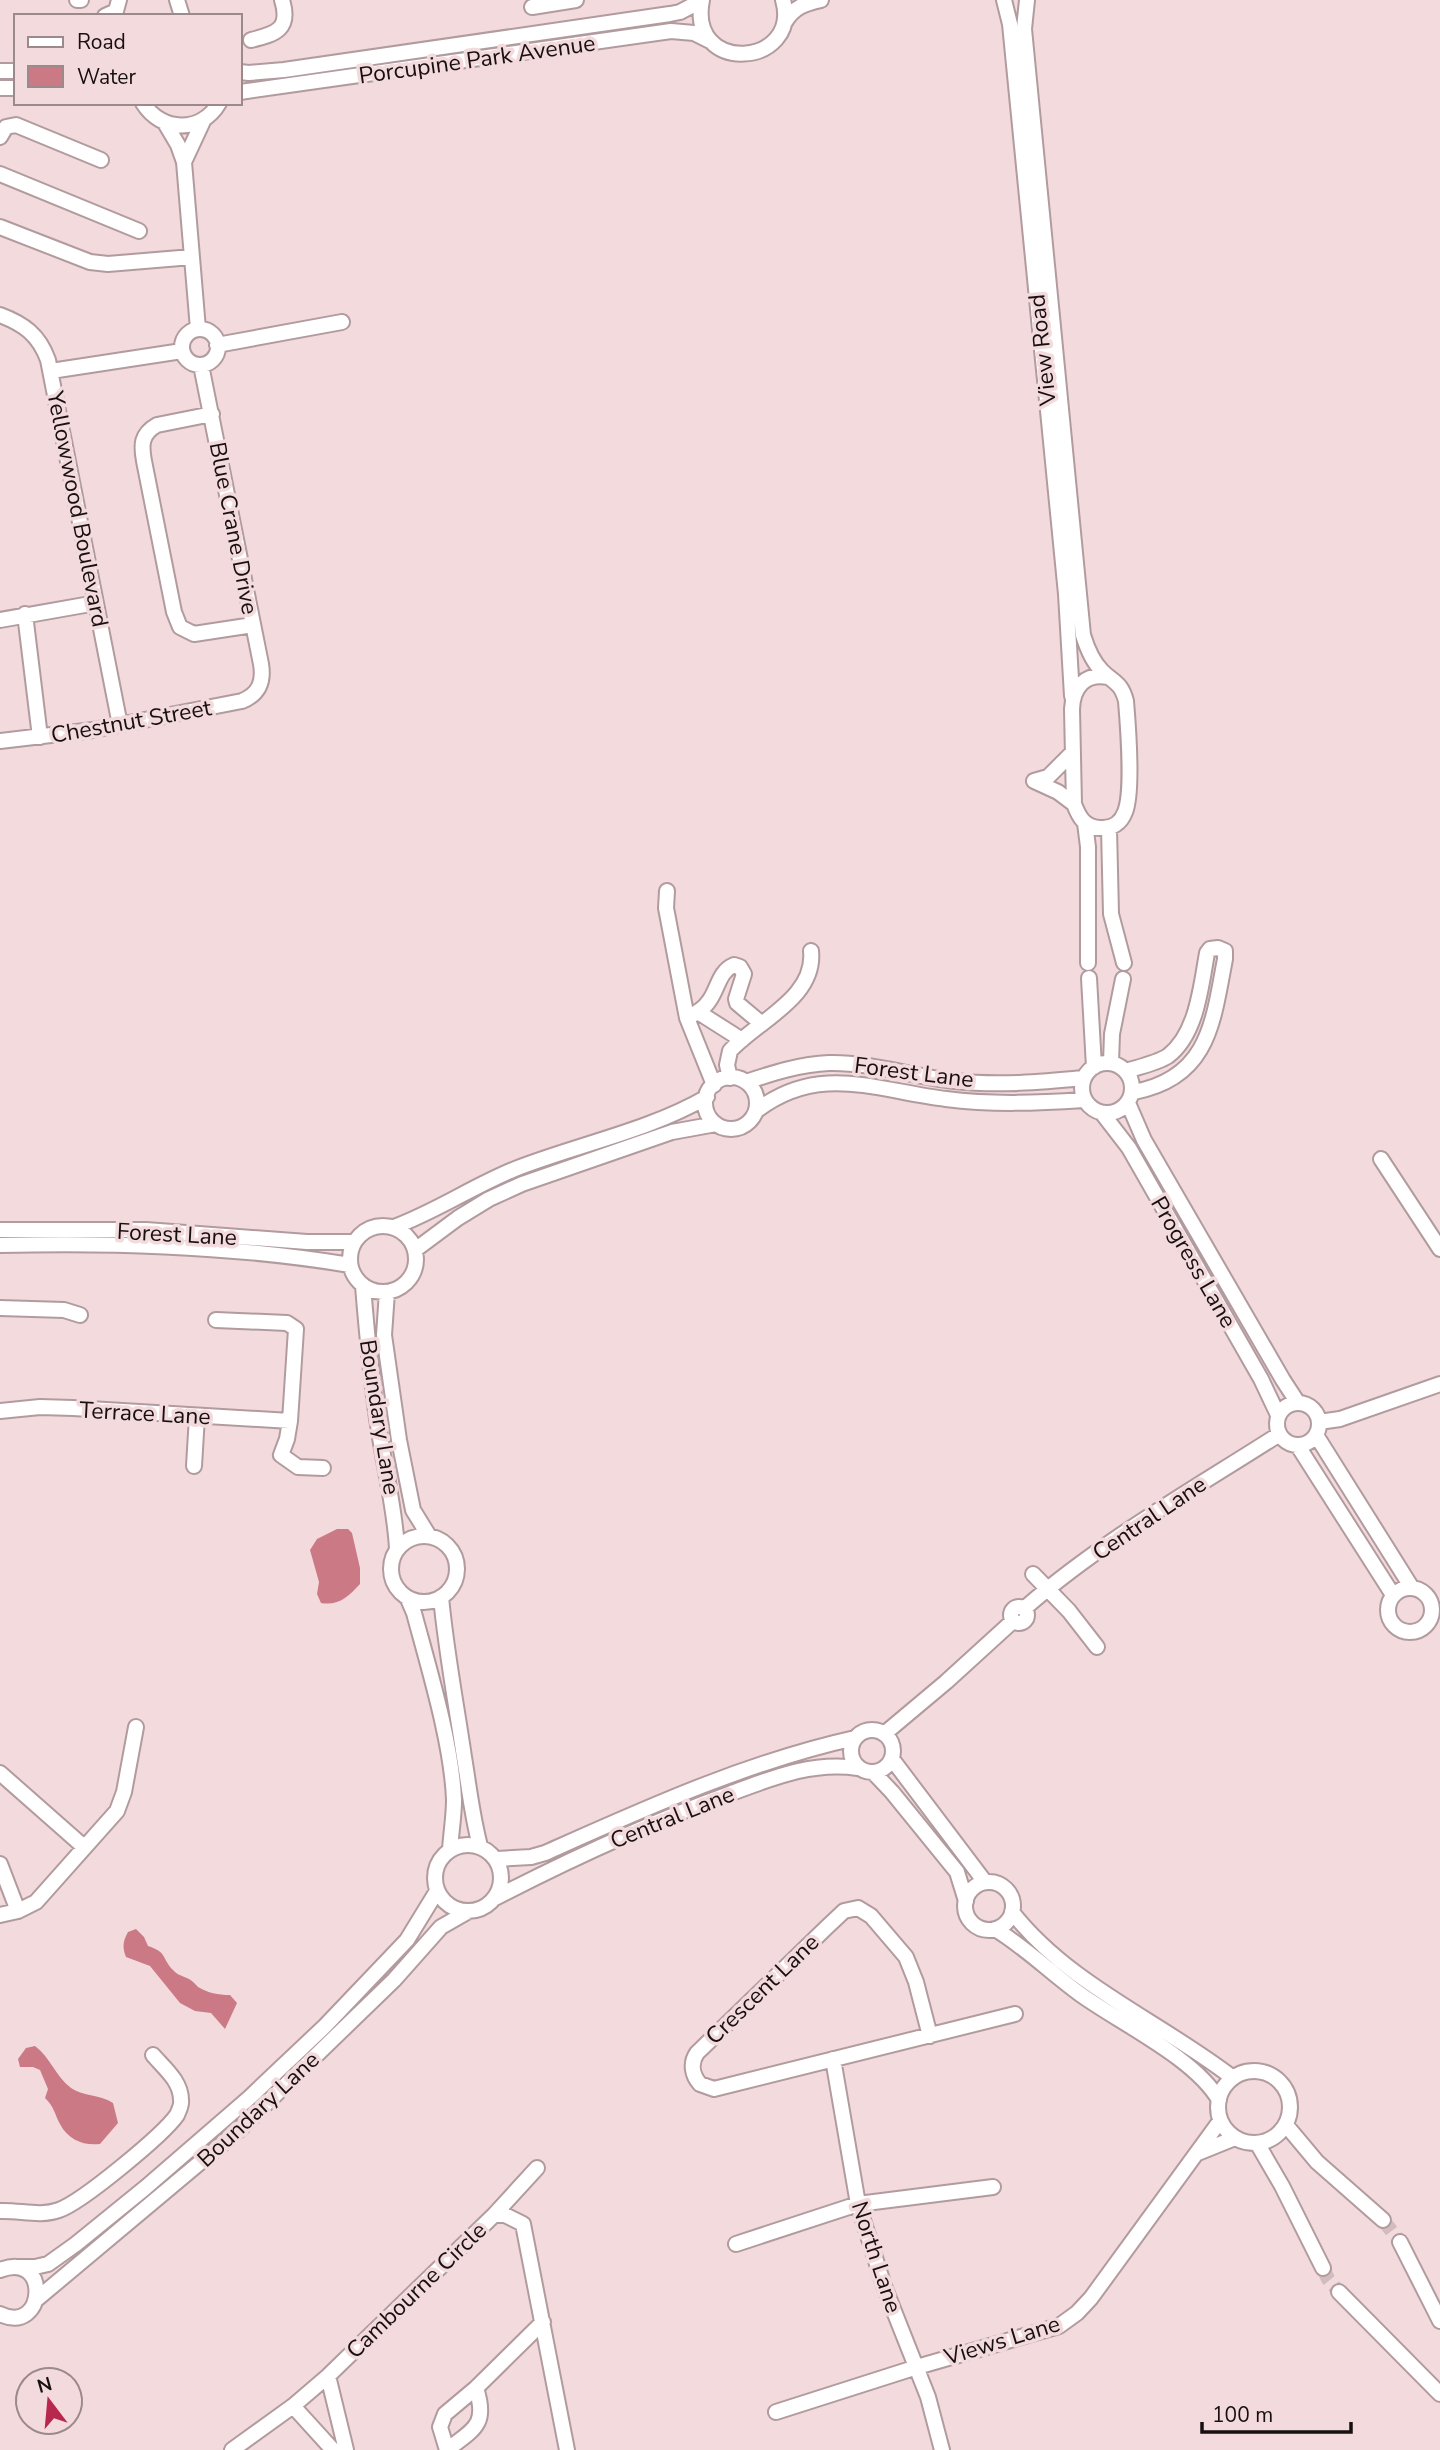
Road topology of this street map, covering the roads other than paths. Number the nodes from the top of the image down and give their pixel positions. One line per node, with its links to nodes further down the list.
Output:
1 (119, 0): 10 (street)
2 (282, 0): 12 (street)
3 (576, 0): 9 (street)
4 (783, 0): 11 (street)
5 (821, 0): 11 (street)
6 (1003, 0): 24 (street, View Road)
7 (1027, 0): 24 (street, View Road)
8 (702, 1): 13 (street); 14 (street, Porcupine Park Avenue)
9 (532, 7)
10 (109, 14)
11 (783, 27): 13 (street, Porcupine Park Avenue)
12 (251, 40)
13 (712, 42): 15 (street, Porcupine Park Avenue)
14 (242, 72)
15 (242, 92)
16 (145, 105): 19 (street)
17 (217, 105): 18 (street)
18 (204, 119): 19 (street); 22 (street)
19 (164, 123): 22 (street)
20 (0, 137): 21 (street)
21 (100, 160)
22 (184, 162): 27 (street)
23 (0, 174): 26 (street)
24 (1032, 176): 40 (street, View Road); 42 (street, View Road)
25 (0, 227): 27 (street)
26 (139, 231)
27 (192, 257): 30 (street)
28 (0, 315): 34 (street, Yellowwood Boulevard)
29 (342, 322): 31 (street)
30 (198, 329): 31 (street); 32 (street)
31 (218, 345): 33 (street)
32 (182, 351): 33 (street); 34 (street)
33 (201, 365): 35 (street, Blue Crane Drive)
34 (51, 371): 36 (street, Yellowwood Boulevard)
35 (212, 414): 39 (street, Blue Crane Drive); 39 (street)
36 (96, 603): 37 (street); 43 (street, Yellowwood Boulevard)
37 (25, 614): 38 (street); 44 (street)
38 (0, 620)
39 (253, 625): 41 (street, Blue Crane Drive)
40 (1108, 677): 42 (street); 49 (street, View Road)
41 (257, 690): 43 (street, Chestnut Street)
42 (1072, 701): 46 (street, View Road)
43 (120, 725): 44 (street, Chestnut Street)
44 (40, 737): 45 (street, Chestnut Street)
45 (0, 741)
46 (1073, 752): 47 (street, View Road); 47 (street)
47 (1073, 804): 48 (street)
48 (1084, 823): 49 (street); 52 (street)
49 (1109, 828): 53 (street)
50 (667, 891): 56 (street)
51 (811, 951): 57 (street)
52 (1088, 963)
53 (1124, 963)
54 (1089, 978): 61 (street)
55 (1123, 979): 59 (street)
56 (692, 1015): 57 (street); 58 (street); 64 (street)
57 (762, 1024): 58 (street)
58 (742, 1040): 62 (street)
59 (1111, 1063): 60 (street); 61 (street)
60 (1126, 1071): 65 (street); 65 (street)
61 (1088, 1072): 63 (street, Forest Lane); 66 (street)
62 (730, 1078): 63 (street); 64 (street)
63 (746, 1082): 67 (street)
64 (710, 1091): 69 (street); 71 (street)
65 (1131, 1097): 68 (street); 86 (street, Progress Lane)
66 (1084, 1100): 67 (street, Forest Lane); 68 (street)
67 (756, 1111): 69 (street)
68 (1102, 1113): 88 (street, Progress Lane)
69 (716, 1124): 77 (street)
70 (1381, 1159): 76 (street)
71 (394, 1227): 73 (street); 77 (street)
72 (0, 1230): 74 (street, Forest Lane)
73 (354, 1242): 74 (street, Forest Lane); 79 (street)
74 (317, 1243): 78 (street)
75 (0, 1245): 78 (street, Forest Lane)
76 (1440, 1249)
77 (415, 1250): 81 (street)
78 (315, 1260): 79 (street, Forest Lane)
79 (350, 1265): 80 (street)
80 (363, 1286): 81 (street); 97 (street, Boundary Lane)
81 (387, 1292): 96 (street, Boundary Lane)
82 (0, 1308): 83 (street)
83 (80, 1315)
84 (216, 1320): 90 (street)
85 (1440, 1384): 91 (street)
86 (1298, 1403): 88 (street); 91 (street)
87 (0, 1411): 89 (street, Terrace Lane)
88 (1278, 1415): 92 (street)
89 (197, 1416): 90 (street, Terrace Lane); 94 (street)
90 (290, 1421): 95 (street)
91 (1318, 1429): 93 (street); 100 (street)
92 (1278, 1435): 93 (street); 99 (street, Central Lane)
93 (1298, 1446): 101 (street)
94 (194, 1466)
95 (323, 1468)
96 (429, 1536): 97 (street); 102 (street)
97 (397, 1549): 103 (street)
98 (1033, 1574): 99 (street)
99 (1048, 1588): 104 (street); 106 (street, Central Lane)
100 (1412, 1588): 101 (street); 101 (street)
101 (1394, 1595)
102 (441, 1597): 103 (street); 112 (street)
103 (408, 1599): 114 (street)
104 (1097, 1647)
105 (136, 1727): 113 (street)
106 (884, 1734): 107 (street, Central Lane); 108 (street)
107 (855, 1738): 109 (street); 115 (street, Central Lane)
108 (892, 1759): 110 (street); 117 (street)
109 (858, 1768): 110 (street, Central Lane); 119 (street, Central Lane)
110 (873, 1772): 120 (street)
111 (0, 1773): 113 (street)
112 (480, 1846): 114 (street); 115 (street)
113 (84, 1847): 122 (street)
114 (450, 1850): 118 (street)
115 (496, 1859): 119 (street)
116 (0, 1864): 122 (street)
117 (985, 1882): 120 (street); 123 (street)
118 (437, 1891): 121 (street); 147 (street, Boundary Lane)
119 (495, 1898): 121 (street)
120 (966, 1901): 125 (street)
121 (470, 1911): 151 (street, Boundary Lane)
122 (18, 1912): 124 (street)
123 (1012, 1912): 125 (street); 130 (street)
124 (0, 1915)
125 (995, 1929): 131 (street)
126 (1015, 2014): 127 (street, Crescent Lane)
127 (930, 2036): 129 (street, Crescent Lane); 129 (street, Crescent Lane)
128 (153, 2055): 141 (street)
129 (833, 2059): 140 (street, North Lane)
130 (1233, 2078): 131 (street); 133 (street)
131 (1219, 2100): 132 (street)
132 (1220, 2121): 134 (street); 136 (street, Views Lane)
133 (1286, 2125): 135 (street); 143 (street)
134 (1235, 2138): 135 (street); 136 (street)
135 (1257, 2143): 148 (street)
136 (1197, 2153): 155 (street, Views Lane)
137 (537, 2168): 139 (street)
138 (993, 2186): 140 (street)
139 (515, 2192): 142 (street); 144 (street)
140 (858, 2204): 146 (street); 155 (street, North Lane)
141 (0, 2211)
142 (494, 2215): 144 (street, Cambourne Circle); 156 (street, Cambourne Circle)
143 (1383, 2220)
144 (523, 2224): 154 (street, Cambourne Circle)
145 (1400, 2242): 153 (street)
146 (736, 2244)
147 (19, 2267): 149 (street, Boundary Lane); 151 (street)
148 (1323, 2268)
149 (0, 2270)
150 (1339, 2292): 158 (street)
151 (37, 2299): 152 (street, Boundary Lane)
152 (4, 2318)
153 (1440, 2321)
154 (543, 2322): 157 (street); 165 (street, Cambourne Circle)
155 (917, 2367): 160 (street, Views Lane); 166 (street, North Lane)
156 (328, 2376): 159 (street, Cambourne Circle); 163 (street)
157 (476, 2388): 164 (street); 164 (street)
158 (1440, 2394)
159 (293, 2406): 161 (street, Cambourne Circle); 162 (street)
160 (776, 2412)
161 (232, 2450)
162 (332, 2450)
163 (346, 2450)
164 (447, 2450)
165 (567, 2450)
166 (942, 2450)

